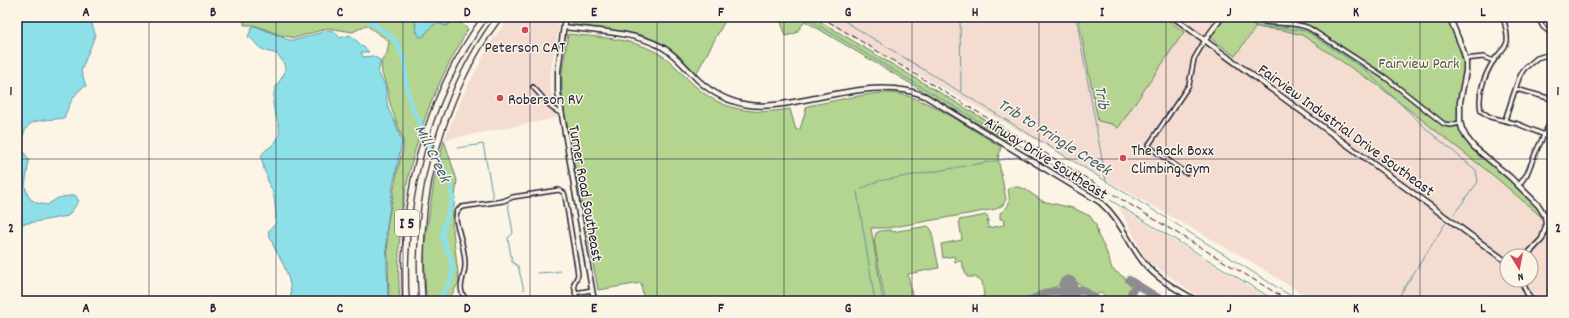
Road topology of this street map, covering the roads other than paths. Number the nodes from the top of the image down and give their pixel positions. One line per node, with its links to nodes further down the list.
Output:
1 (465, 17): 11 (street)
2 (484, 17): 36 (highway, I 5)
3 (499, 17): 37 (highway, I 5)
4 (565, 17): 12 (street, Turner Road Southeast)
5 (1173, 17): 14 (street, Fairview Industrial Drive Southeast)
6 (1222, 17): 14 (street)
7 (1249, 17): 24 (street)
8 (1451, 17): 16 (street)
9 (1503, 17): 17 (street)
10 (1538, 17): 13 (street)
11 (468, 20)
12 (564, 27): 21 (street, Turner Road Southeast); 43 (street, Airway Drive Southeast)
13 (1552, 34)
14 (1204, 40): 27 (street); 32 (street, Fairview Industrial Drive Southeast)
15 (1552, 56): 19 (street)
16 (1465, 59): 17 (street); 24 (street)
17 (1494, 61): 23 (street)
18 (533, 87): 21 (street)
19 (1516, 89): 20 (street); 23 (street)
20 (1552, 99)
21 (560, 112): 34 (street, Turner Road Southeast)
22 (1552, 118): 25 (street)
23 (1505, 120): 25 (street)
24 (1460, 123): 28 (street)
25 (1544, 134): 26 (street); 28 (street)
26 (1552, 138)
27 (1186, 173)
28 (1519, 185): 29 (street)
29 (1545, 216): 30 (street); 31 (street)
30 (1552, 216)
31 (1534, 248)
32 (1499, 256)
33 (1525, 288): 44 (street)
34 (592, 290): 35 (street); 42 (street, Turner Road Southeast)
35 (575, 293): 38 (street); 41 (street)
36 (406, 301)
37 (422, 301)
38 (468, 301)
39 (502, 301): 40 (street)
40 (519, 301)
41 (577, 301)
42 (594, 301)
43 (1197, 301)
44 (1531, 301)

